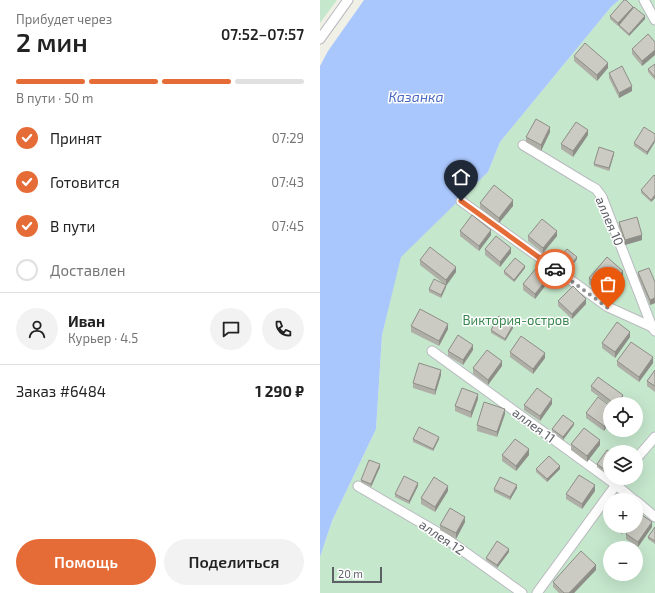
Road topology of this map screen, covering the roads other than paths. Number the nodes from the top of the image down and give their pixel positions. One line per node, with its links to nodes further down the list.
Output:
1 (348, 0): 4 (lane)
2 (644, 0): 3 (lane)
3 (655, 20)
4 (320, 39)
5 (523, 145): 7 (lane, аллея 10)
6 (461, 201): 7 (lane)
7 (653, 329)
8 (432, 351): 11 (lane, аллея 11)
9 (655, 437): 10 (lane)
10 (643, 452)
11 (603, 471)
12 (615, 485): 19 (lane)
13 (621, 485): 15 (lane, аллея 11)
14 (358, 486): 18 (lane, аллея 12)
15 (628, 493)
16 (643, 507): 17 (lane, аллея 11)
17 (655, 517)
18 (522, 593)
19 (537, 593)

